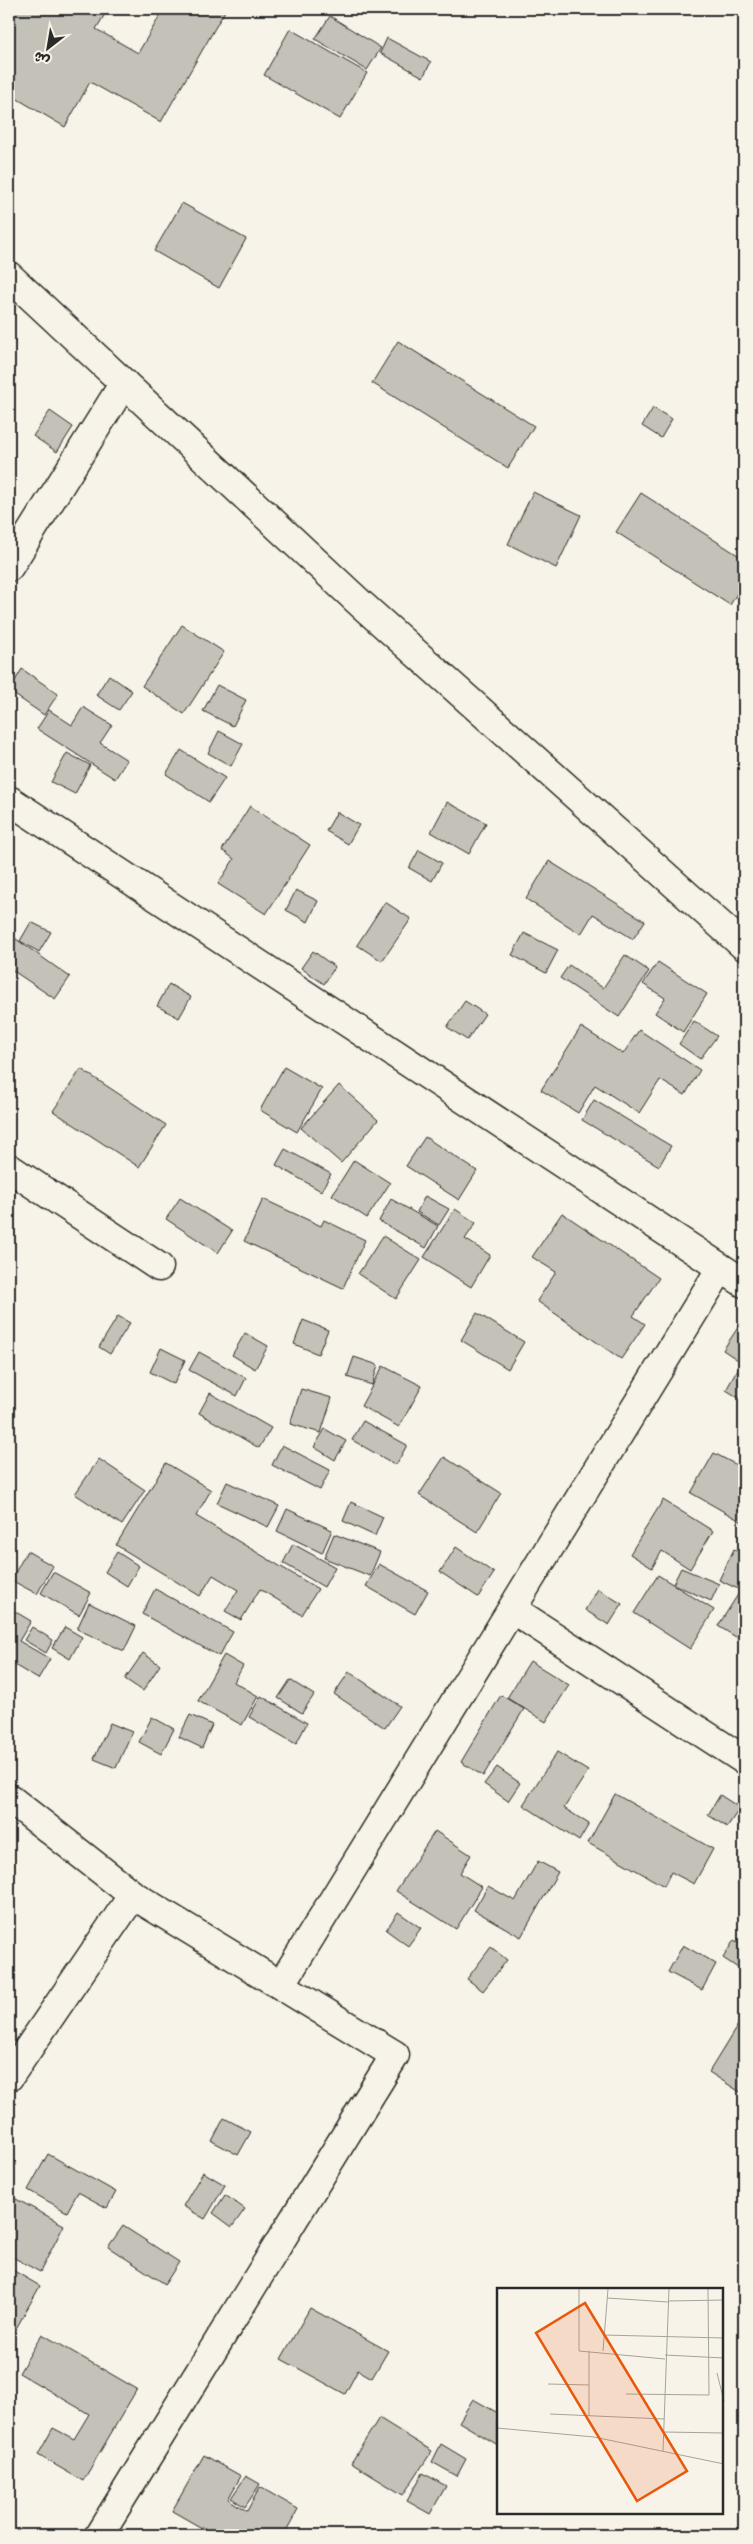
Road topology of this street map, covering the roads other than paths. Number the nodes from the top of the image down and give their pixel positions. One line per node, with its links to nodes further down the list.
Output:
1 (9, 276): 2 (street)
2 (124, 383): 3 (street); 5 (street)
3 (9, 567)
4 (9, 800): 8 (street)
5 (744, 946)
6 (9, 1168): 7 (street)
7 (159, 1267)
8 (721, 1268): 9 (street); 10 (street)
9 (744, 1283)
10 (512, 1609): 11 (street); 14 (street)
11 (744, 1760)
12 (9, 1798): 13 (street)
13 (133, 1895): 14 (street); 15 (street)
14 (281, 1986): 16 (street)
15 (12, 2066)
16 (99, 2535)

